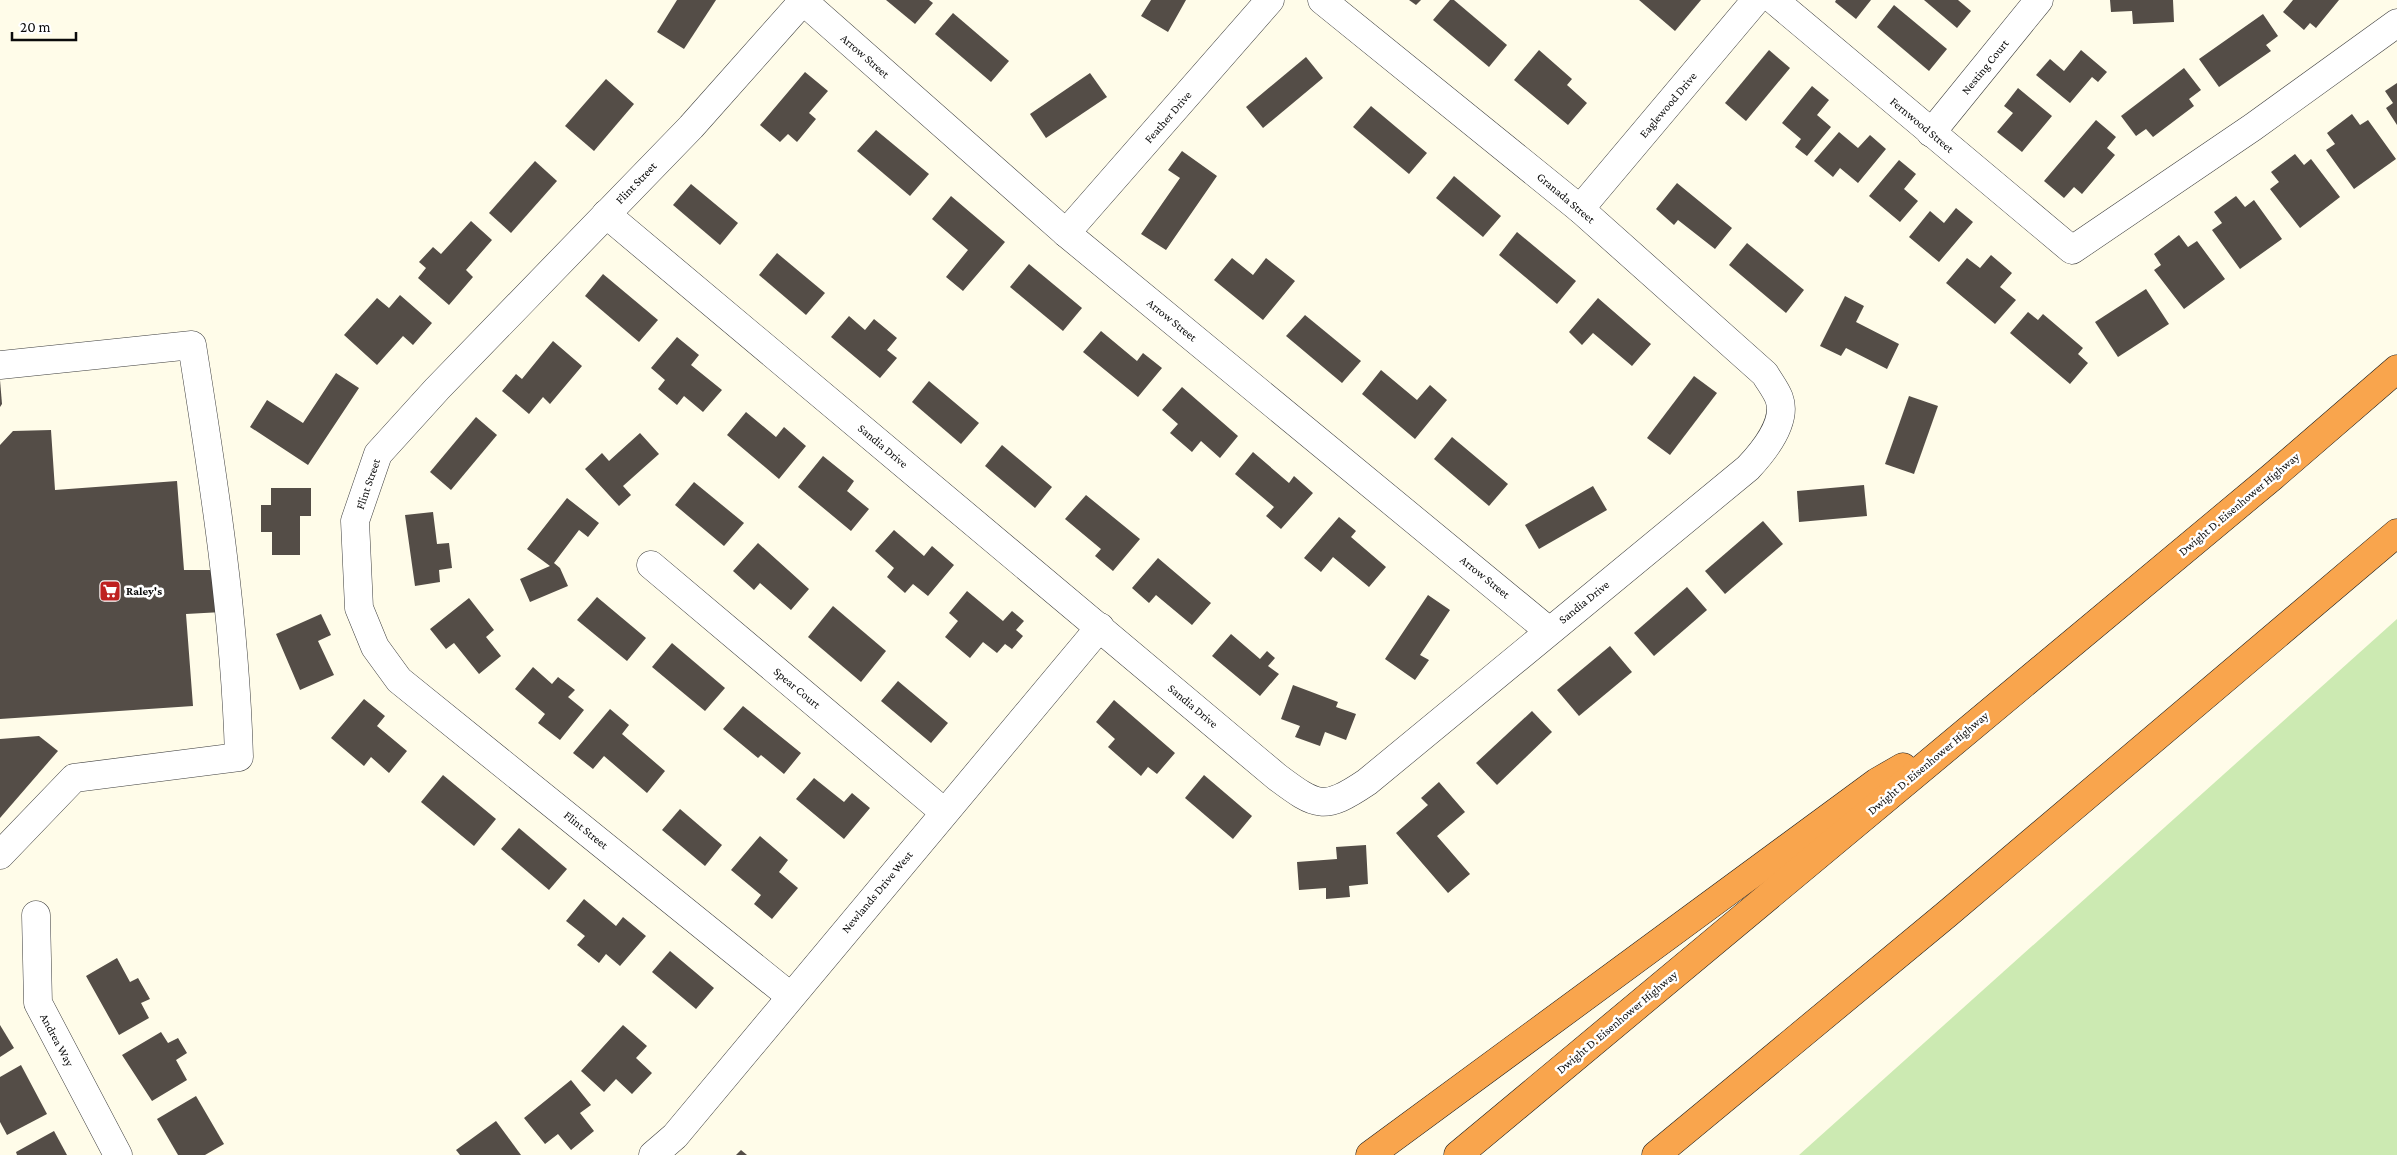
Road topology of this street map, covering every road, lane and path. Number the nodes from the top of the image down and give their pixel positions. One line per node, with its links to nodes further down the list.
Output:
1 (802, 0): 10 (street, Flint Street); 11 (street, Arrow Street)
2 (1270, 0): 11 (street, Feather Drive)
3 (1322, 0): 9 (street, Granada Street)
4 (1756, 0): 9 (street, Eaglewood Drive)
5 (1774, 0): 8 (street, Fernwood Street)
6 (2039, 0): 8 (street, Nesting Court)
7 (2397, 23): 8 (street, Fernwood Street)
8 (1931, 133)
9 (1580, 209): 14 (street, Granada Street)
10 (606, 214): 17 (street, Sandia Drive); 23 (street, Flint Street)
11 (1066, 233): 18 (street, Arrow Street)
12 (0, 364): 21 (street)
13 (2397, 369): 19 (highway, Dwight D. Eisenhower Highway)
14 (1780, 418): 18 (street, Sandia Drive)
15 (2397, 533): 28 (highway)
16 (651, 565): 20 (street, Spear Court)
17 (1100, 627): 18 (street, Sandia Drive); 20 (street, Newlands Drive West)
18 (1549, 631)
19 (1963, 733): 26 (highway); 27 (highway, Dwight D. Eisenhower Highway)
20 (944, 812): 23 (street, Newlands Drive West)
21 (0, 855)
22 (36, 915): 24 (street, Andrea Way)
23 (790, 996): 25 (street, Newlands Drive West)
24 (118, 1155)
25 (653, 1155)
26 (1370, 1155)
27 (1458, 1155)
28 (1656, 1155)

